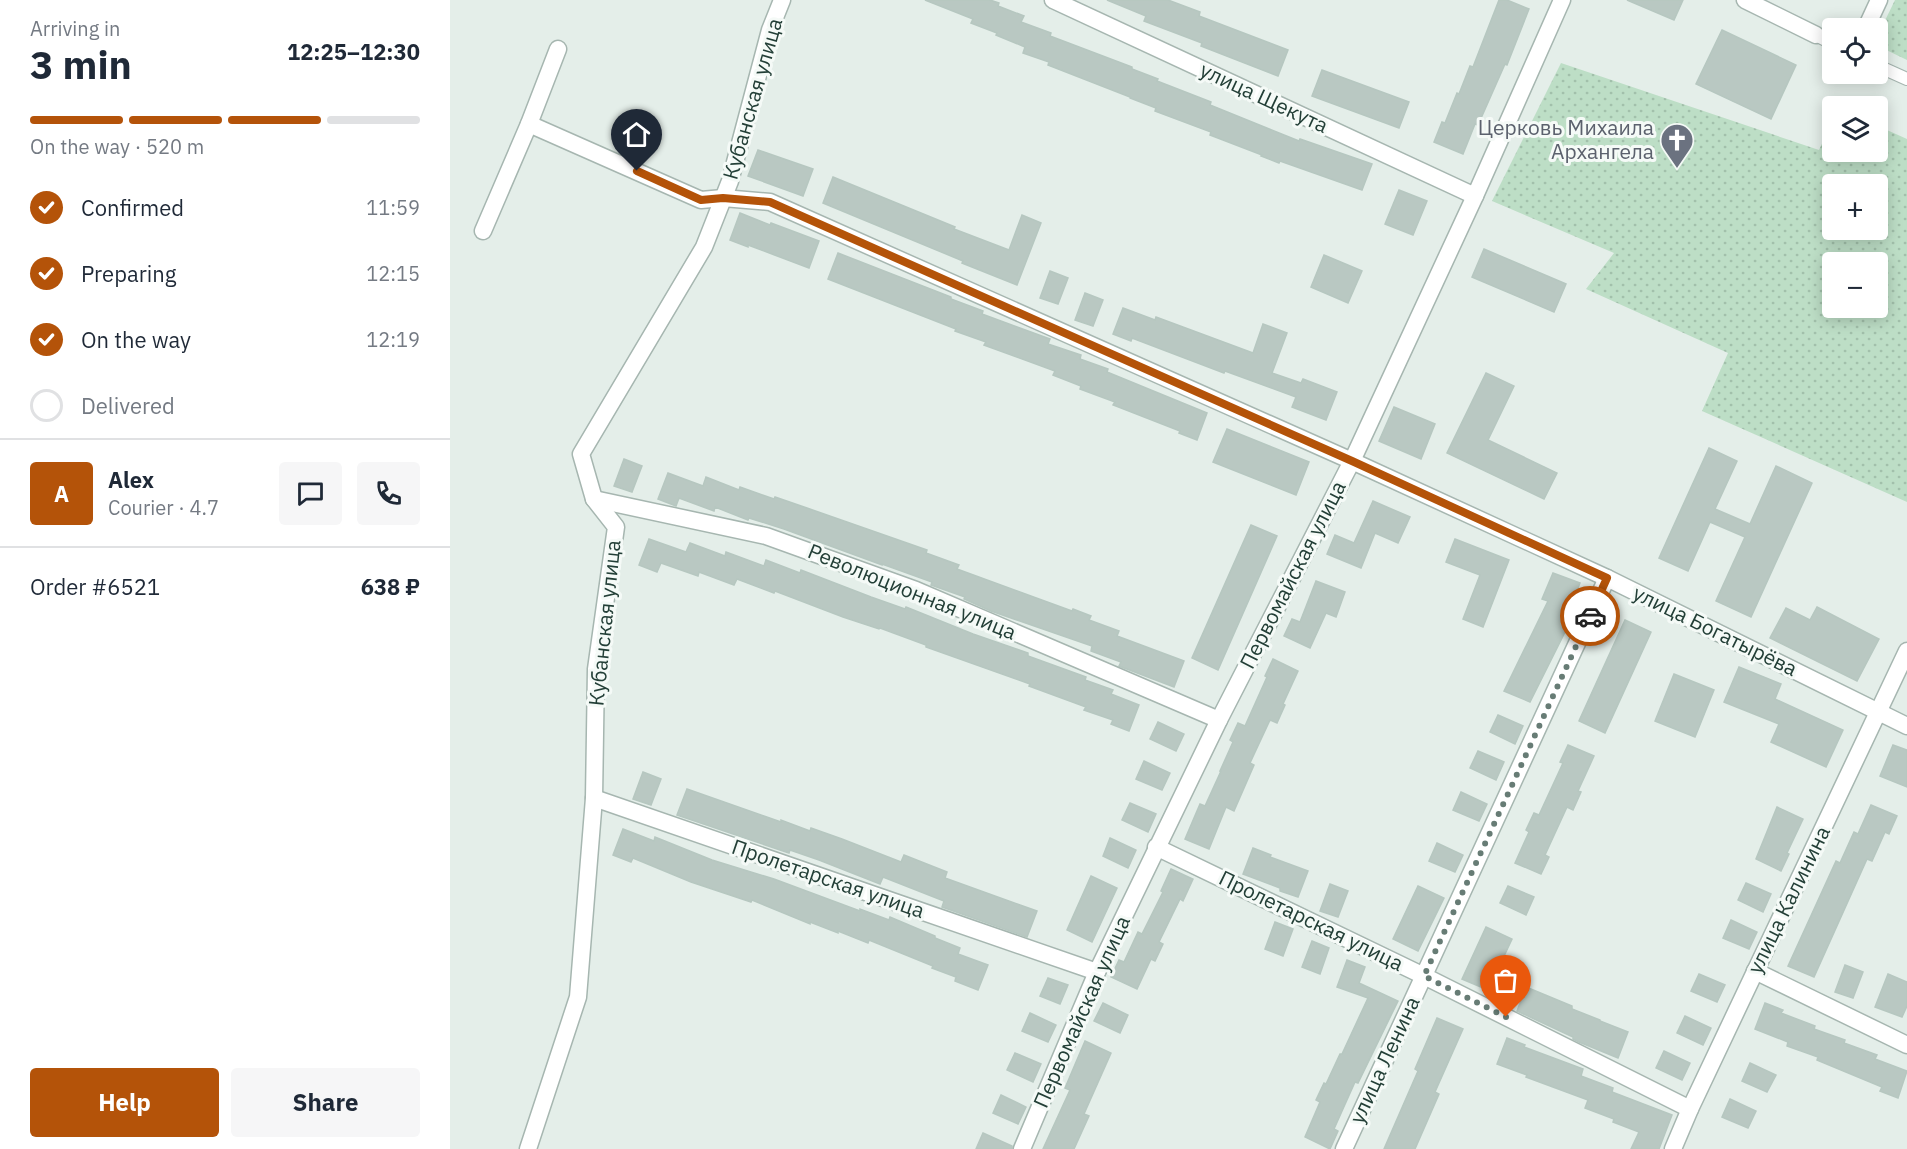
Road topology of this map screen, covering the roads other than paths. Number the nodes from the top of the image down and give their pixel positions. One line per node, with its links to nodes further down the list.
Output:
1 (782, 0): 14 (street, Кубанская улица)
2 (1053, 0): 13 (street, улица Щекута)
3 (1562, 0): 13 (street, Первомайская улица)
4 (1745, 0): 7 (street)
5 (1879, 0): 6 (street)
6 (1871, 18)
7 (1816, 35): 8 (street)
8 (1822, 38)
9 (558, 49): 12 (street)
10 (1888, 70): 11 (street)
11 (1907, 79)
12 (529, 124): 14 (street, улица Богатырёва); 15 (street)
13 (1475, 196): 16 (street, Первомайская улица)
14 (723, 198): 16 (street, улица Богатырёва); 17 (street, Кубанская улица)
15 (483, 231)
16 (1352, 461): 18 (street, улица Богатырёва); 21 (street, Первомайская улица)
17 (594, 499): 21 (street, Революционная улица); 23 (street, Кубанская улица)
18 (1607, 578): 20 (street, улица Богатырёва); 27 (street, улица Ленина)
19 (1907, 651): 20 (street, улица Калинина)
20 (1879, 712): 22 (street, улица Богатырёва); 25 (street, улица Калинина)
21 (1219, 720): 24 (street, Первомайская улица)
22 (1907, 726)
23 (594, 798): 26 (street, Пролетарская улица); 30 (street, Кубанская улица)
24 (1156, 846): 26 (street, Первомайская улица); 27 (street, Пролетарская улица)
25 (1755, 971): 28 (street); 29 (street, улица Калинина)
26 (1097, 972): 31 (street, Первомайская улица)
27 (1424, 976): 29 (street, Пролетарская улица); 32 (street, улица Ленина)
28 (1907, 1045)
29 (1690, 1109): 33 (street, улица Калинина)
30 (528, 1149)
31 (1022, 1149)
32 (1344, 1149)
33 (1673, 1149)

